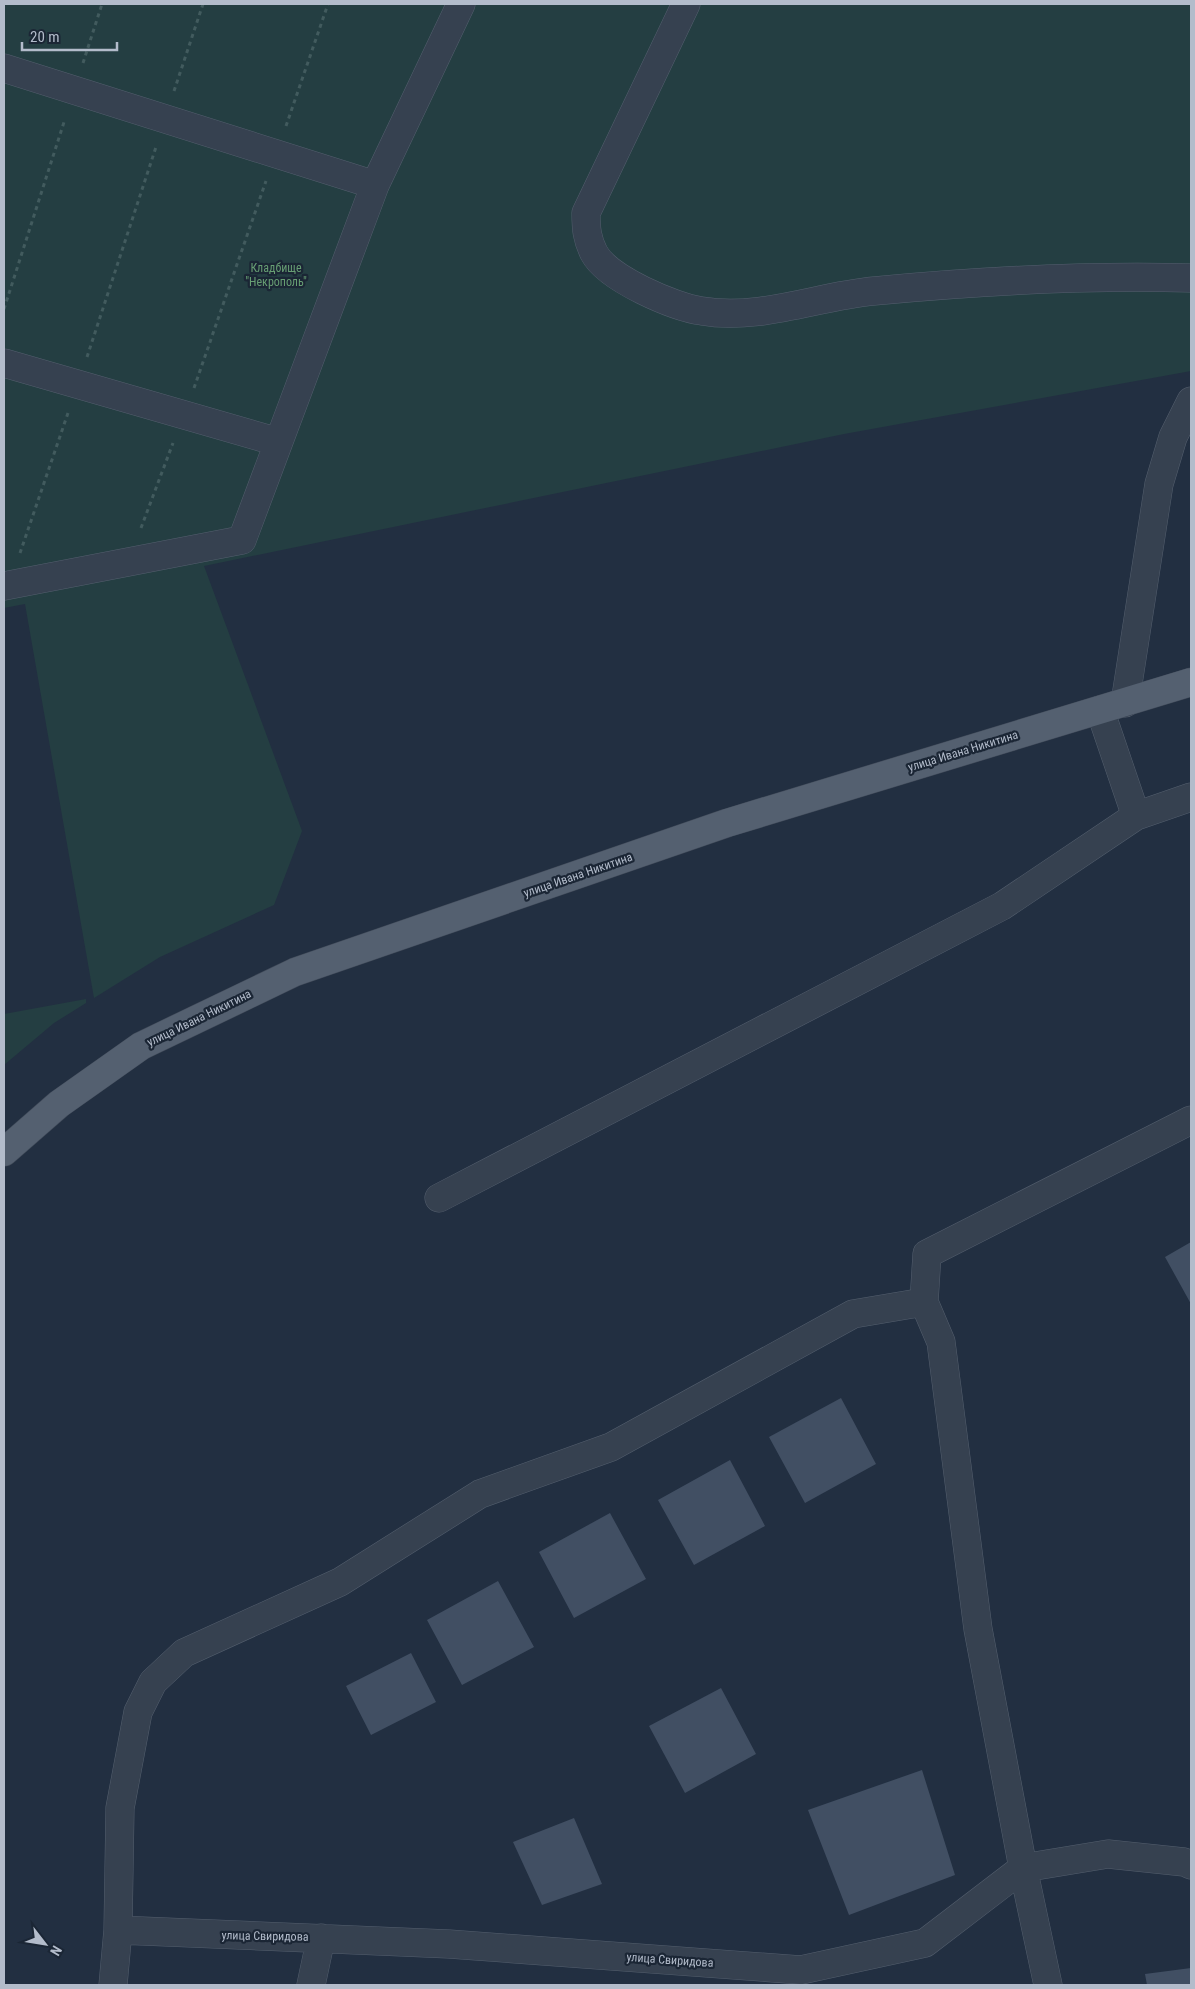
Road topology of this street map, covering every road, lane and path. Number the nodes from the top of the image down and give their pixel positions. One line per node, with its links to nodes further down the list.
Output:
1 (102, 4): 7 (path)
2 (203, 4): 8 (path)
3 (328, 4): 9 (path)
4 (461, 4): 10 (street)
5 (686, 4): 11 (street)
6 (4, 68): 7 (street)
7 (74, 91): 8 (street); 12 (path)
8 (165, 120): 9 (street); 14 (path)
9 (276, 155): 10 (street); 16 (path)
10 (375, 186): 17 (street)
11 (1191, 278)
12 (4, 309)
13 (4, 363): 14 (street)
14 (78, 384): 16 (street); 19 (path)
15 (1191, 401): 21 (street)
16 (184, 414): 17 (street); 18 (path)
17 (278, 442): 18 (street)
18 (129, 562): 19 (street)
19 (6, 586)
20 (1191, 682): 21 (main road, улица Ивана Никитина)
21 (1113, 706): 23 (street); 25 (main road, улица Ивана Никитина)
22 (1191, 798): 23 (street)
23 (1136, 816): 26 (street)
24 (1191, 1120): 27 (street)
25 (4, 1152)
26 (439, 1198)
27 (924, 1302): 29 (street); 30 (street)
28 (1191, 1865): 29 (street, улица Свиридова)
29 (1023, 1868): 31 (street, улица Свиридова); 34 (street)
30 (118, 1930): 31 (street, улица Свиридова); 32 (street)
31 (321, 1938): 33 (street)
32 (113, 1985)
33 (311, 1985)
34 (1048, 1985)

